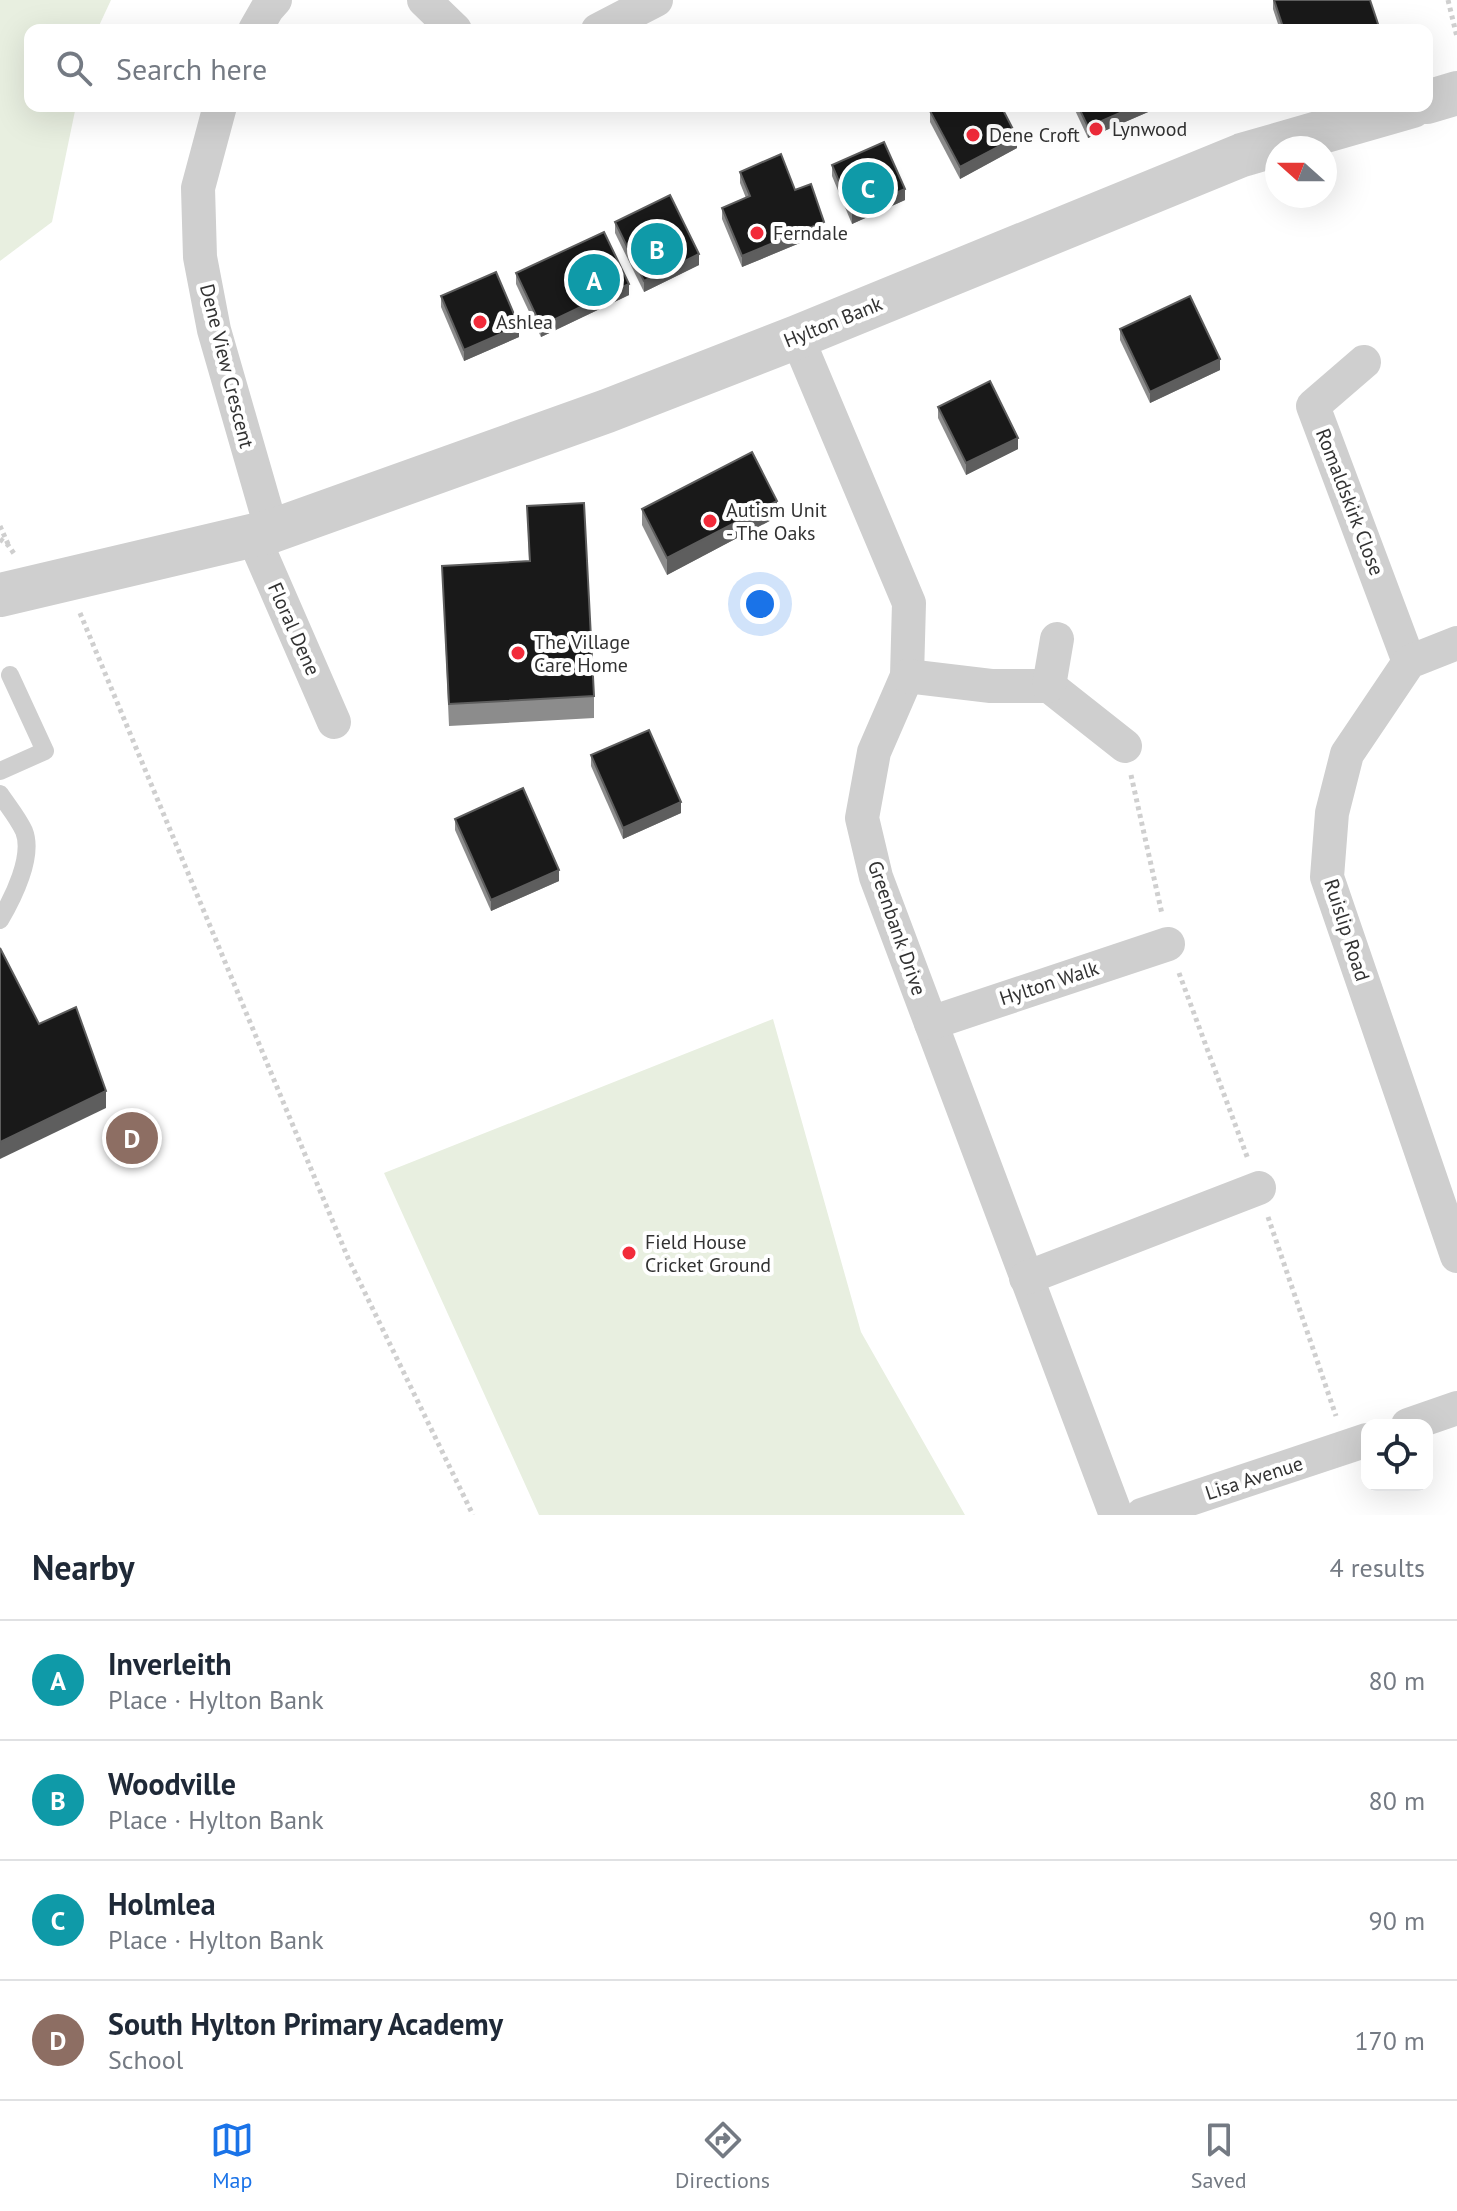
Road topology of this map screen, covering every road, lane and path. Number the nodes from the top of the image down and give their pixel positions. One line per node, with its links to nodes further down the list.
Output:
1 (275, 0): 5 (street)
2 (424, 0): 6 (street)
3 (656, 0): 7 (street)
4 (1448, 0): 8 (path)
5 (258, 24)
6 (449, 24)
7 (610, 24)
8 (1457, 37)
9 (1457, 93): 10 (street)
10 (1433, 100)
11 (218, 112): 16 (street, Dene View Crescent)
12 (1391, 112): 13 (street, Hylton Bank)
13 (797, 337): 16 (street, Hylton Bank); 24 (street, Greenbank Drive)
14 (1364, 362): 22 (street, Romaldskirk Close)
15 (0, 526): 17 (path)
16 (262, 534): 18 (street, Hylton Bank); 26 (street, Floral Dene)
17 (8, 545)
18 (0, 595)
19 (85, 626): 39 (path)
20 (1057, 639): 25 (street)
21 (1457, 643): 22 (street)
22 (1409, 662): 34 (street, Ruislip Road)
23 (10, 675): 28 (lane)
24 (907, 676): 25 (street); 32 (street, Greenbank Drive)
25 (1049, 686): 27 (street)
26 (334, 722)
27 (1125, 746): 31 (path)
28 (0, 771)
29 (0, 794): 30 (lane)
30 (0, 920)
31 (1168, 944): 32 (street, Hylton Walk); 33 (path)
32 (931, 1023): 35 (street, Greenbank Drive)
33 (1259, 1188): 35 (street); 38 (path)
34 (1457, 1256)
35 (1026, 1278): 40 (street, Greenbank Drive)
36 (1457, 1408): 37 (street)
37 (1425, 1419)
38 (1357, 1444): 41 (street, Lisa Avenue)
39 (473, 1515)
40 (1116, 1515)
41 (1142, 1515)

